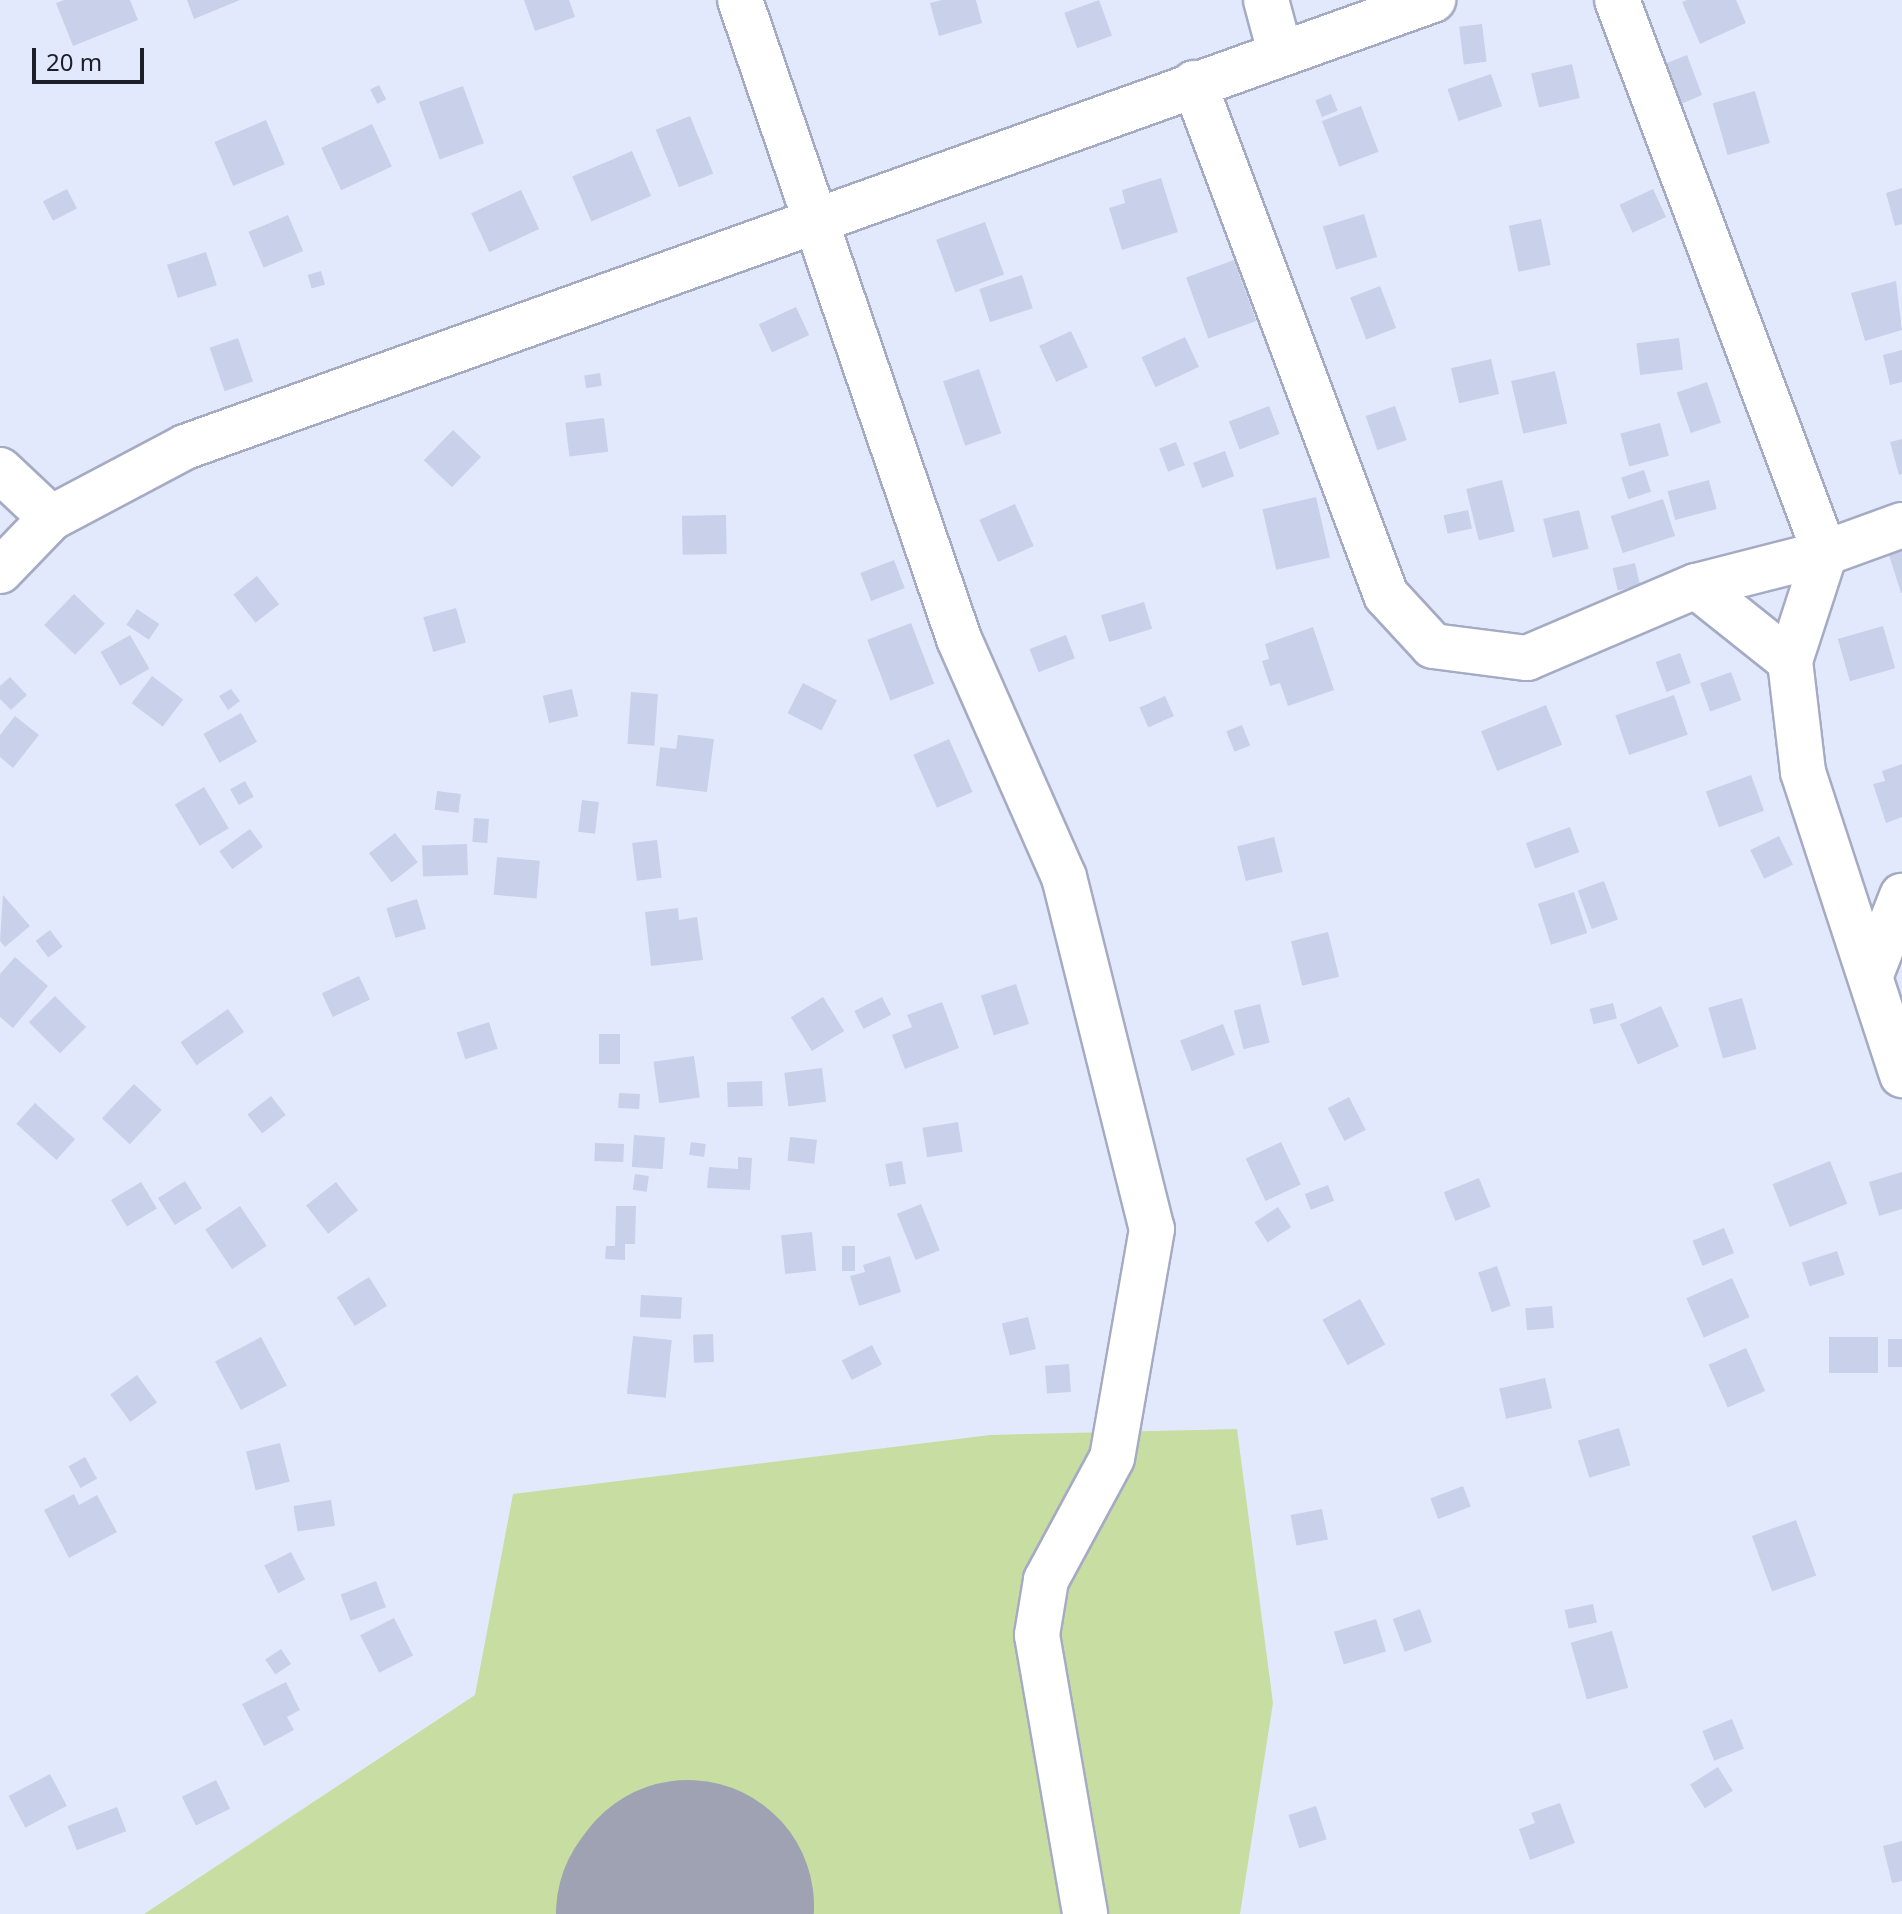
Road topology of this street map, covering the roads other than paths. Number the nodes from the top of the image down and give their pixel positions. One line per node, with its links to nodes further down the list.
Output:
1 (740, 0): 7 (street)
2 (1266, 0): 5 (street)
3 (1433, 0): 5 (street)
4 (1617, 0): 11 (street)
5 (1280, 52): 6 (street)
6 (1194, 83): 7 (street); 13 (street)
7 (820, 223): 9 (street); 18 (street)
8 (0, 470): 9 (street)
9 (51, 518): 12 (street)
10 (1902, 525): 11 (street)
11 (1825, 553): 13 (street); 14 (street)
12 (0, 571)
13 (1696, 586): 14 (street)
14 (1790, 661): 16 (street)
15 (1902, 896): 16 (street)
16 (1872, 972): 17 (street)
17 (1902, 1075)
18 (1085, 1914)

